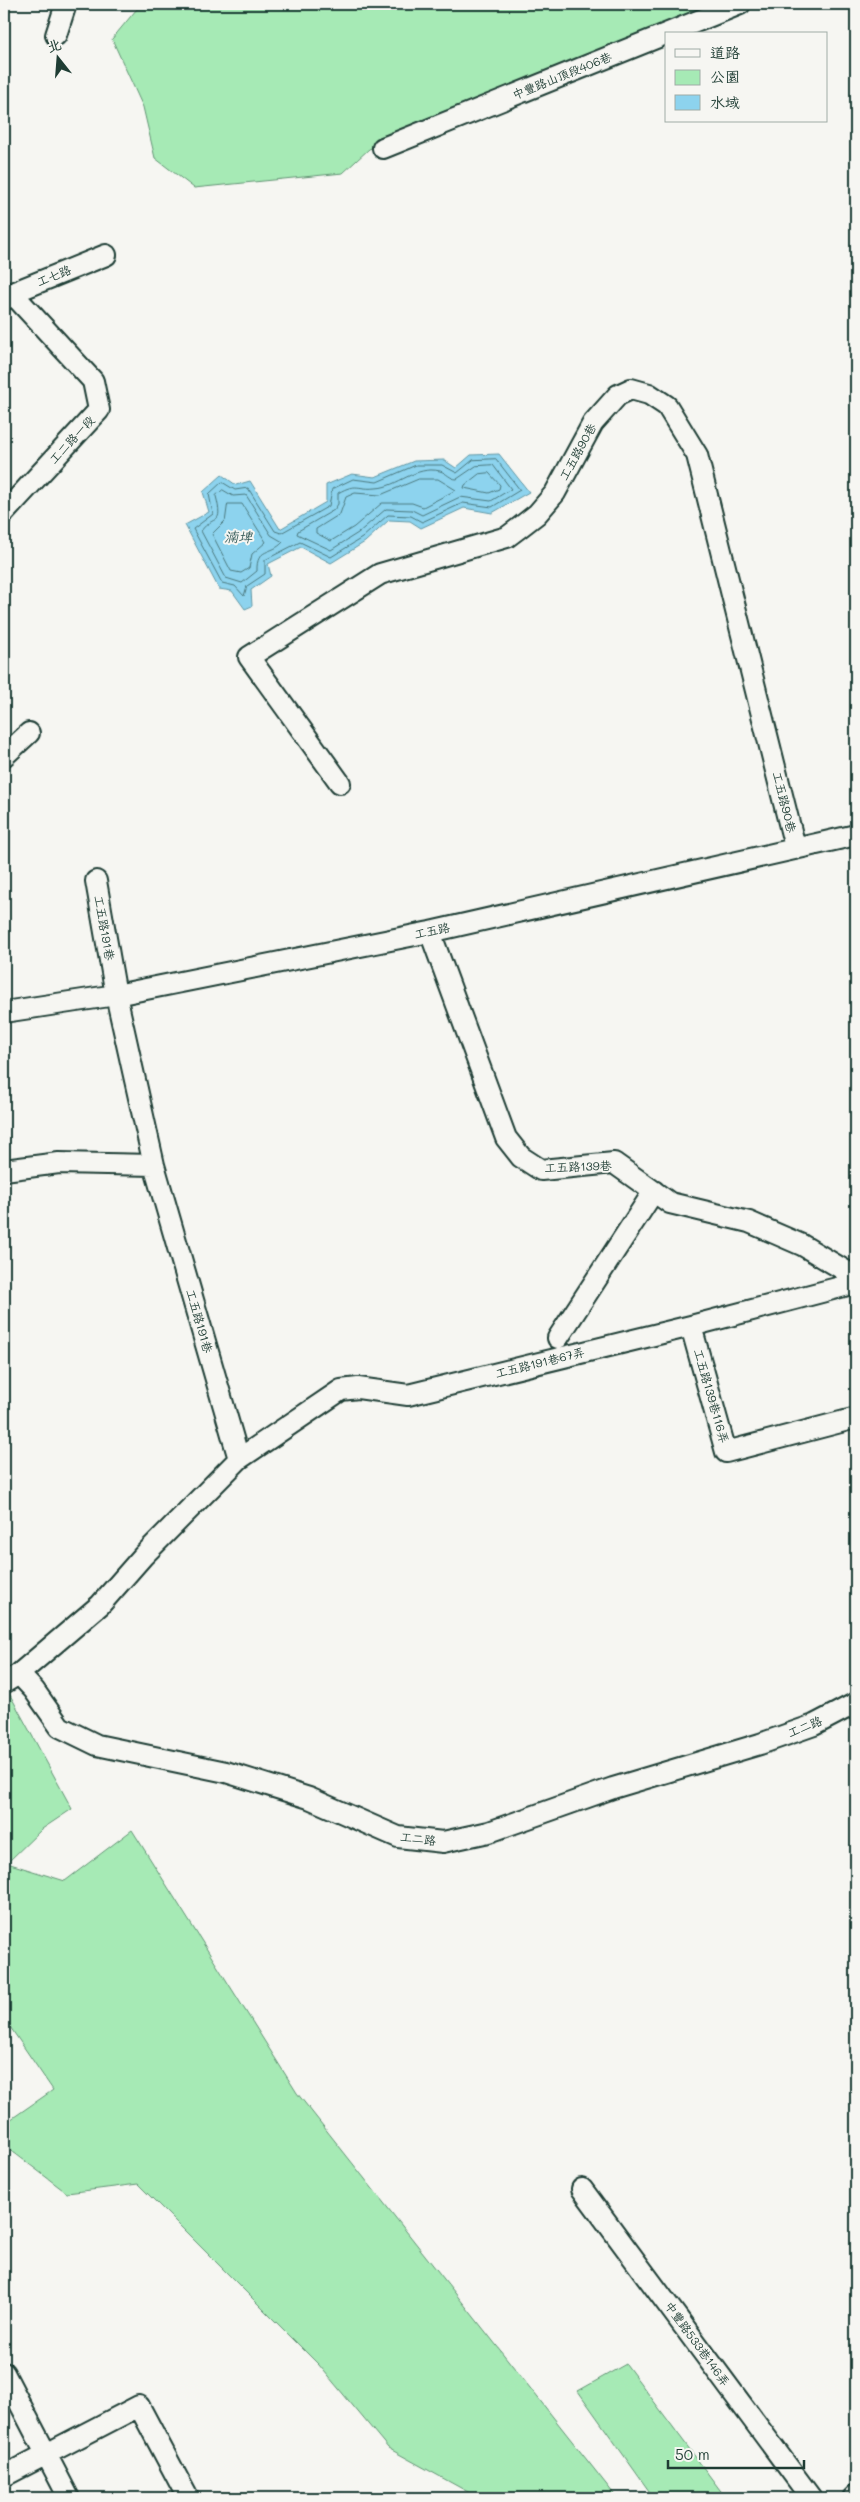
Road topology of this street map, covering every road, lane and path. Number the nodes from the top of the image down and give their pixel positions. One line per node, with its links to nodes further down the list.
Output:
1 (66, 4): 5 (street)
2 (740, 4): 3 (street, 中豐路山頂段406巷)
3 (671, 32)
4 (665, 34): 6 (street, 中豐路山頂段406巷)
5 (56, 35)
6 (383, 148)
7 (106, 256): 8 (street, 工七路)
8 (8, 296): 9 (street, 工二路一段)
9 (4, 513)
10 (29, 732): 11 (street)
11 (4, 756)
12 (340, 783): 14 (street, 工五路90巷)
13 (856, 834): 14 (street, 工五路)
14 (795, 847): 16 (street, 工五路)
15 (96, 881): 17 (street, 工五路191巷)
16 (430, 932): 17 (street, 工五路); 21 (street, 工五路139巷)
17 (116, 995): 18 (street, 工五路); 19 (street, 工五路191巷)
18 (4, 1012)
19 (154, 1165): 20 (street); 27 (street, 工五路191巷)
20 (4, 1170)
21 (654, 1191): 22 (street, 工五路139巷); 25 (street)
22 (856, 1277)
23 (856, 1283): 24 (street, 工五路191巷67弄)
24 (691, 1326): 26 (street, 工五路139巷116弄); 27 (street, 工五路191巷67弄)
25 (558, 1338)
26 (856, 1418)
27 (239, 1459): 28 (street)
28 (11, 1679): 29 (street, 工二路)
29 (856, 1703)
30 (582, 2189): 37 (street, 中豐路533巷146弄)
31 (4, 2373): 32 (street)
32 (46, 2453): 33 (street); 35 (street); 36 (street)
33 (4, 2476)
34 (856, 2495): 38 (street)
35 (69, 2498)
36 (188, 2498)
37 (811, 2498)
38 (853, 2498)

